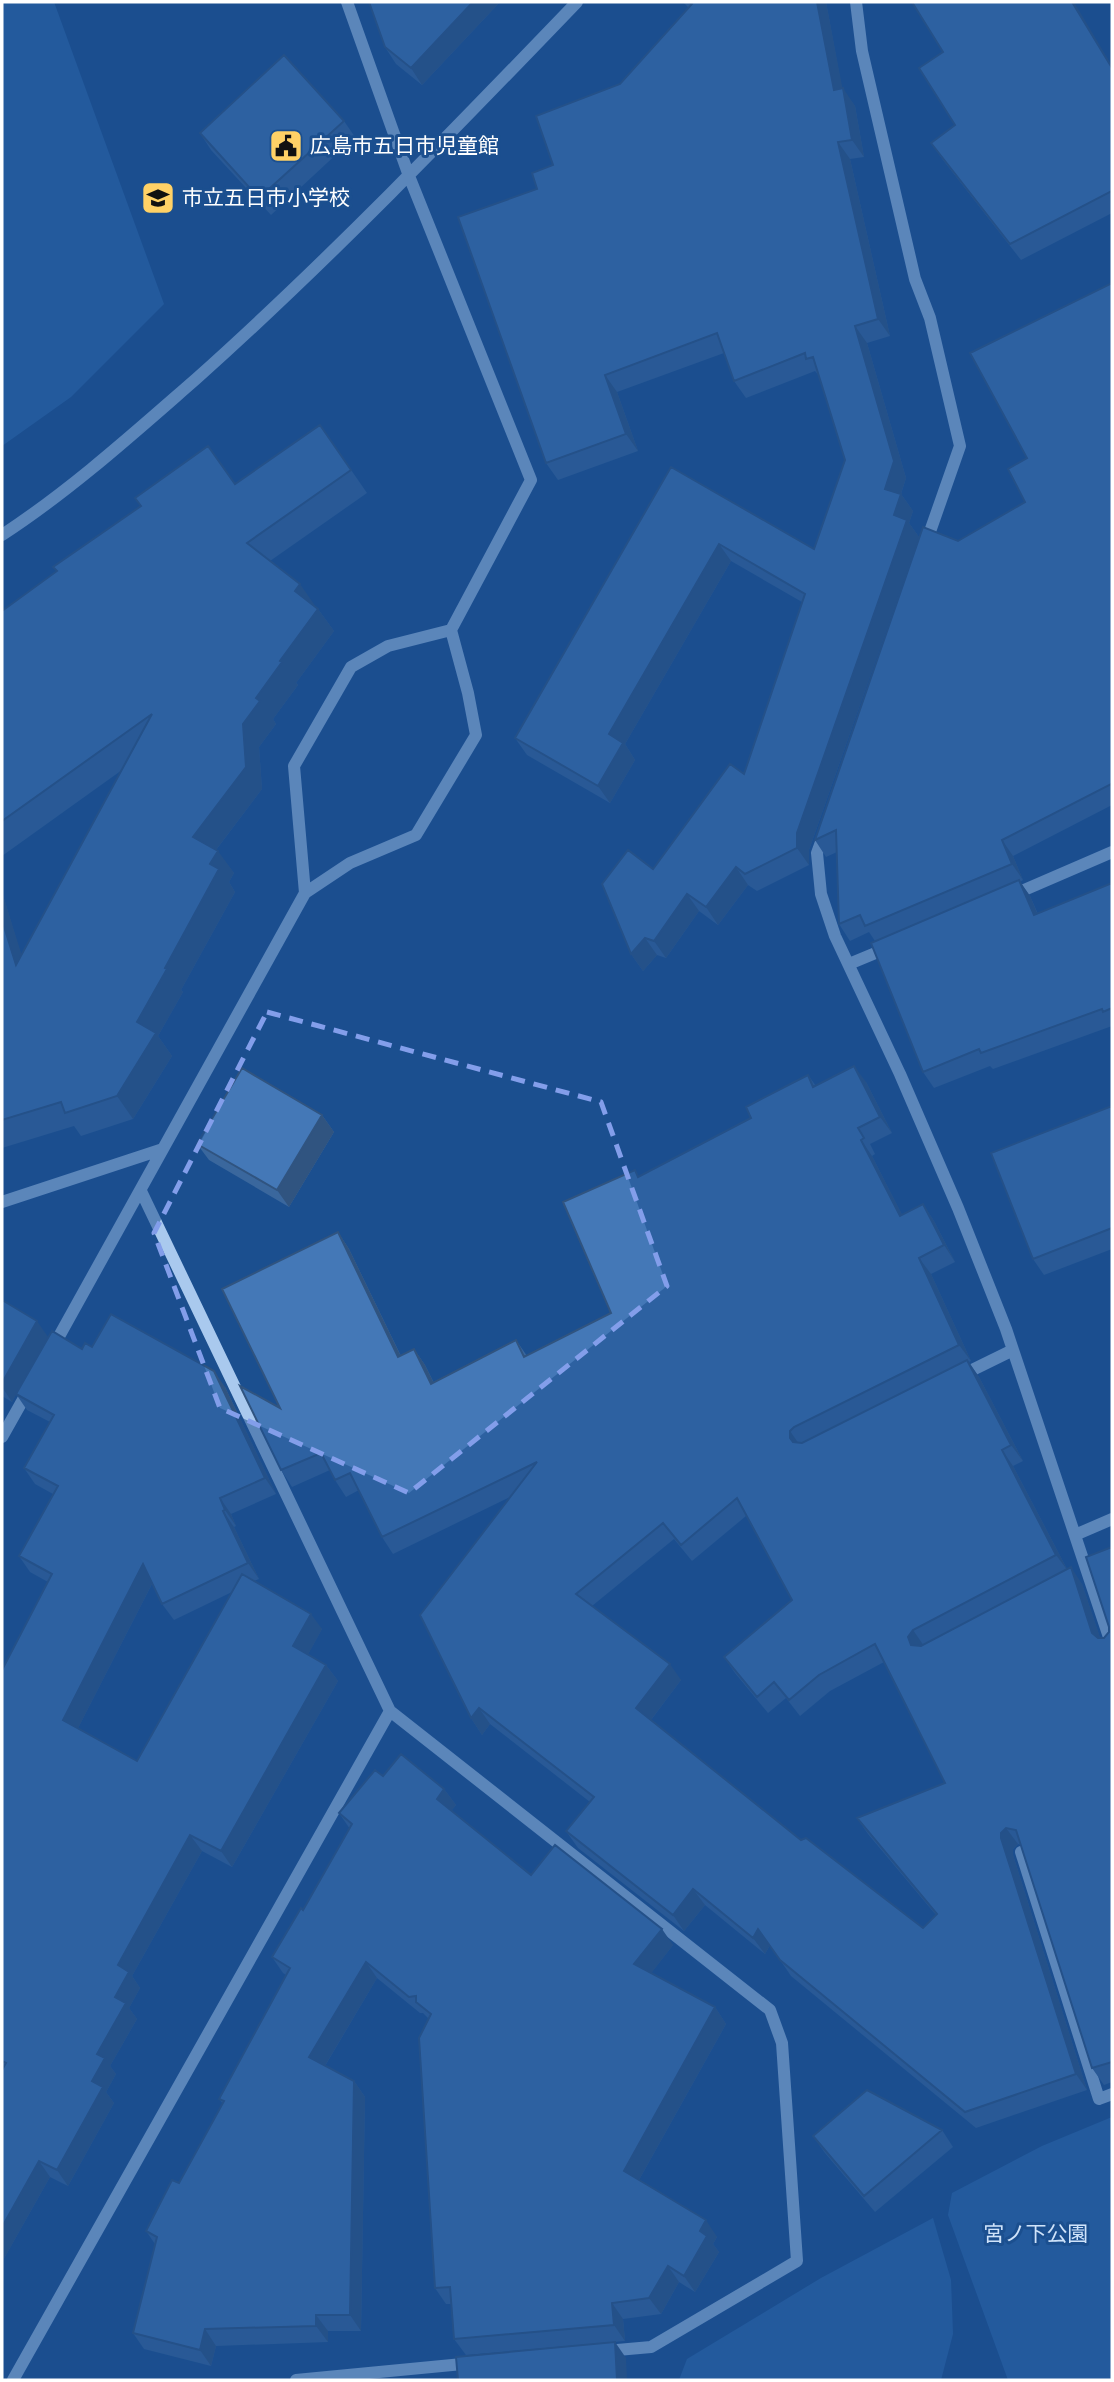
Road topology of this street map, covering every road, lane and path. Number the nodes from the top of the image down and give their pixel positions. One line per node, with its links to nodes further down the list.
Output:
1 (346, 2): 4 (street)
2 (577, 2): 4 (street)
3 (856, 2): 6 (street)
4 (410, 176): 5 (street); 7 (street)
5 (2, 535)
6 (923, 551)
7 (451, 630): 10 (street); 10 (street)
8 (831, 814): 13 (street)
9 (1112, 852): 11 (street)
10 (305, 893): 14 (street)
11 (999, 900)
12 (899, 943): 13 (street)
13 (849, 964): 17 (street)
14 (163, 1149): 15 (street); 16 (street)
15 (141, 1191): 18 (street); 27 (street)
16 (2, 1202)
17 (1013, 1350): 19 (street); 23 (street)
18 (46, 1360)
19 (953, 1379)
20 (33, 1382): 21 (street)
21 (2, 1437)
22 (1112, 1519): 23 (street)
23 (1075, 1535): 24 (street)
24 (1087, 1571): 25 (street); 26 (street)
25 (1075, 1577)
26 (1112, 1646)
27 (390, 1711): 30 (street); 32 (street)
28 (1021, 1852): 29 (street)
29 (1112, 2094)
30 (598, 2352)
31 (480, 2362): 33 (street)
32 (13, 2380)
33 (296, 2380)

